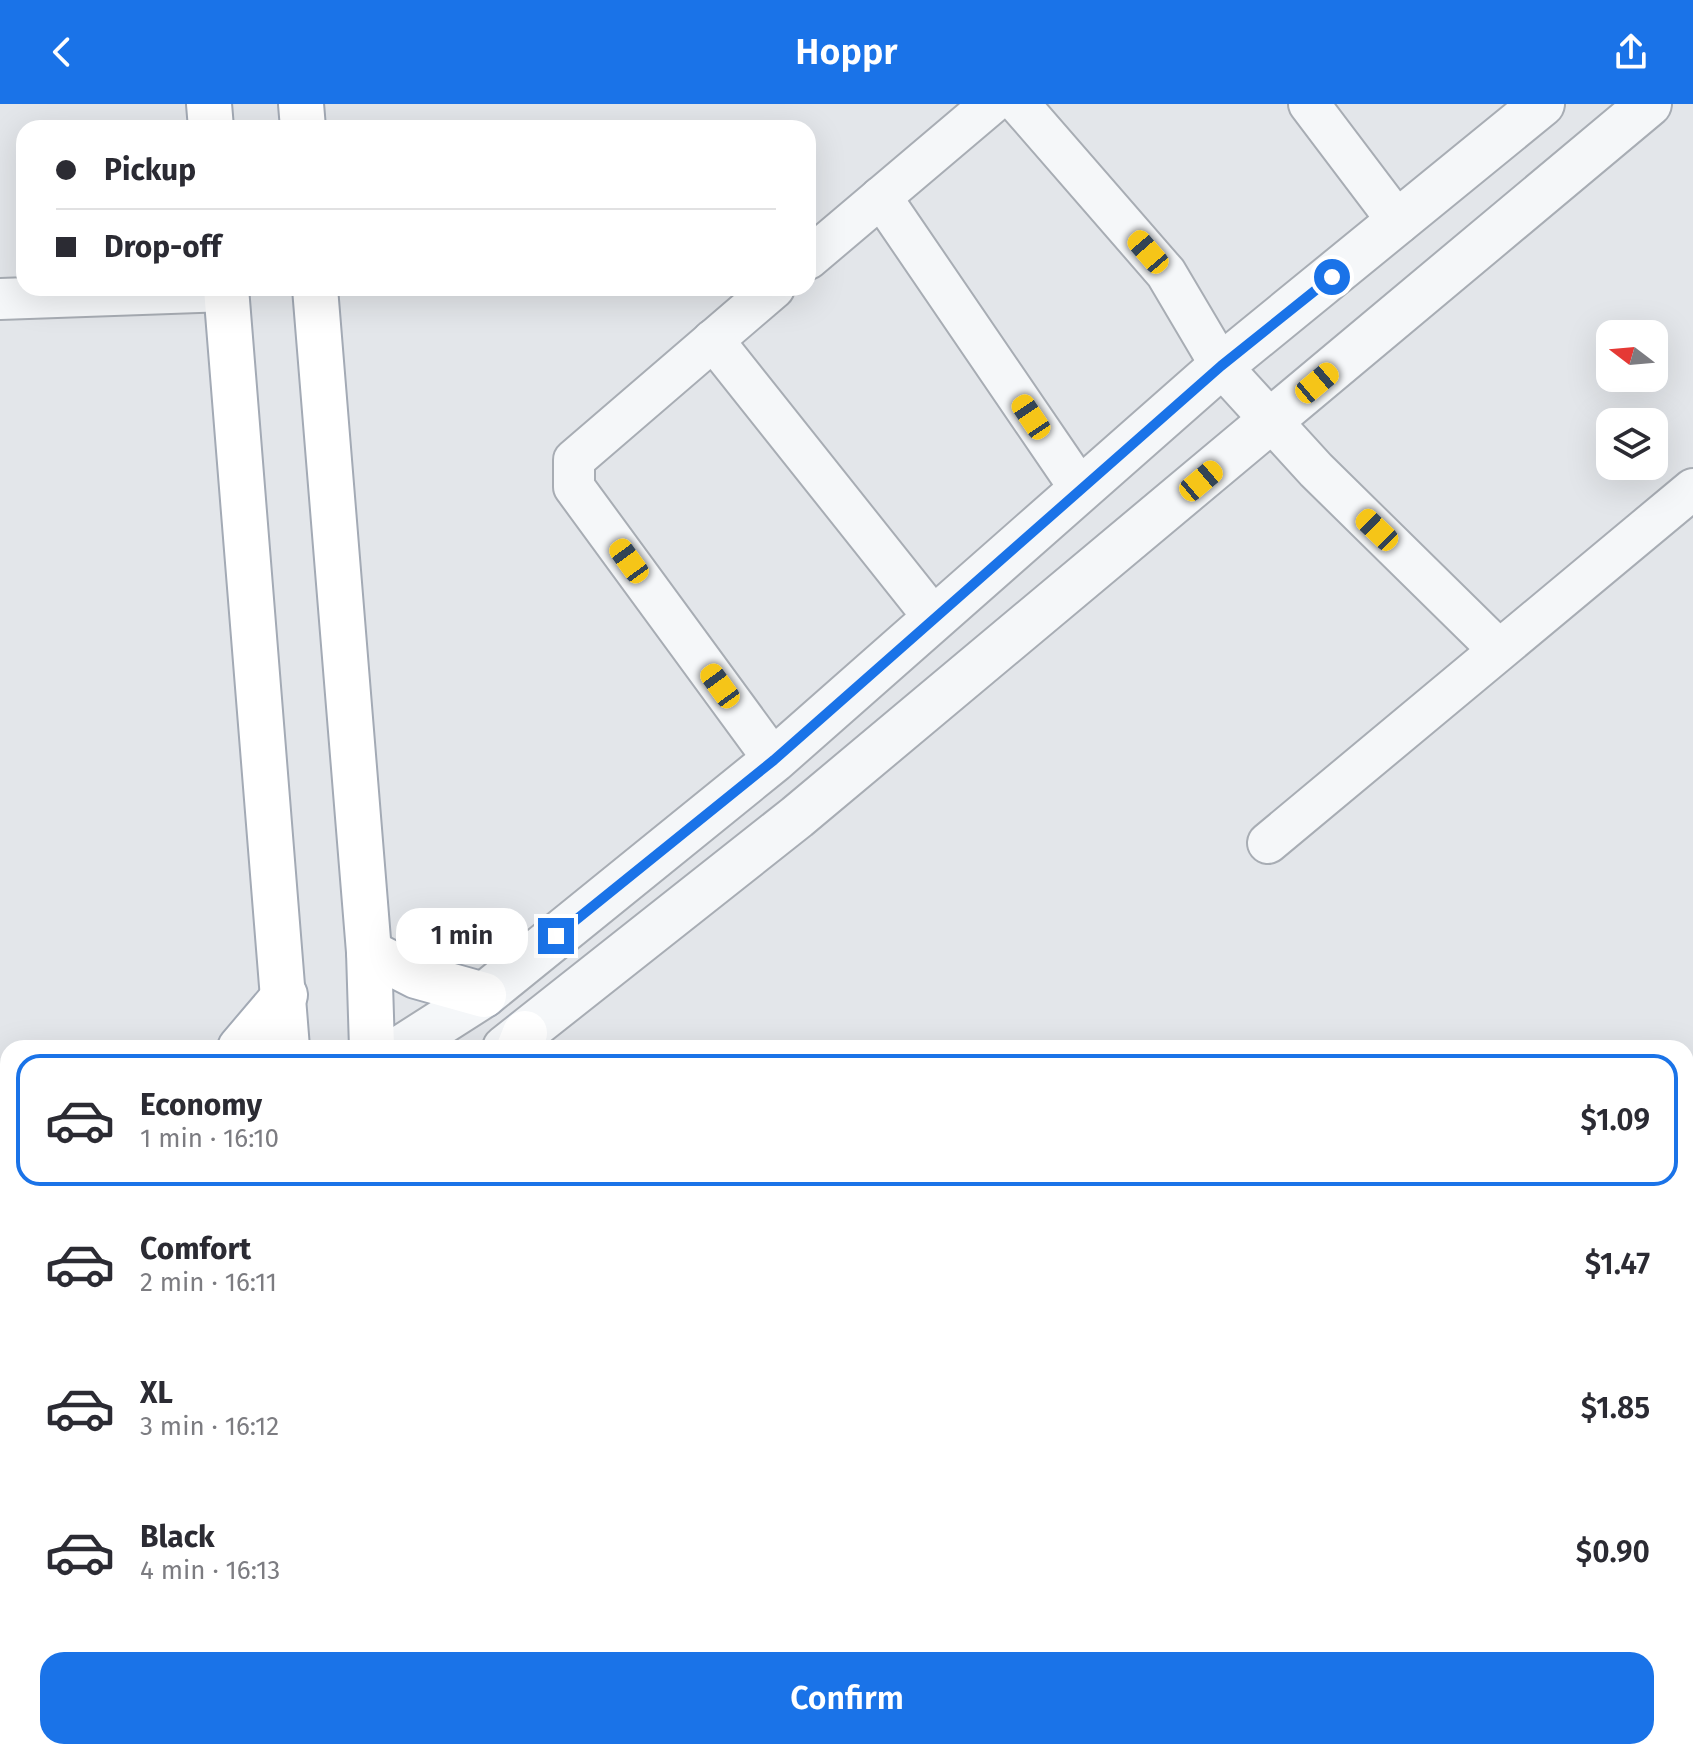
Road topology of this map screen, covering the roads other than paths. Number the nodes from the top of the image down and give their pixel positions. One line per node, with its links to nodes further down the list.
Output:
1 (991, 104): 6 (street)
2 (1019, 104): 15 (street)
3 (1309, 104): 7 (street)
4 (1542, 104): 7 (street)
5 (1649, 104): 16 (street)
6 (881, 197): 8 (street); 18 (street)
7 (1399, 223): 15 (street)
8 (816, 252)
9 (76, 296): 13 (street)
10 (227, 296): 24 (main road)
11 (316, 296): 23 (main road)
12 (765, 296): 14 (street)
13 (0, 299)
14 (713, 340): 19 (street); 21 (street)
15 (1221, 366): 16 (street); 18 (street)
16 (1272, 421): 20 (street); 30 (street)
17 (1693, 489): 20 (street)
18 (1081, 490): 19 (street)
19 (935, 619): 21 (street)
20 (1499, 650): 22 (street)
21 (774, 760): 25 (street)
22 (1268, 843)
23 (369, 952): 25 (main road); 28 (main road)
24 (285, 995): 26 (main road); 27 (main road)
25 (484, 995): 29 (street)
26 (247, 1040)
27 (287, 1040)
28 (372, 1040)
29 (414, 1040)
30 (521, 1040)

